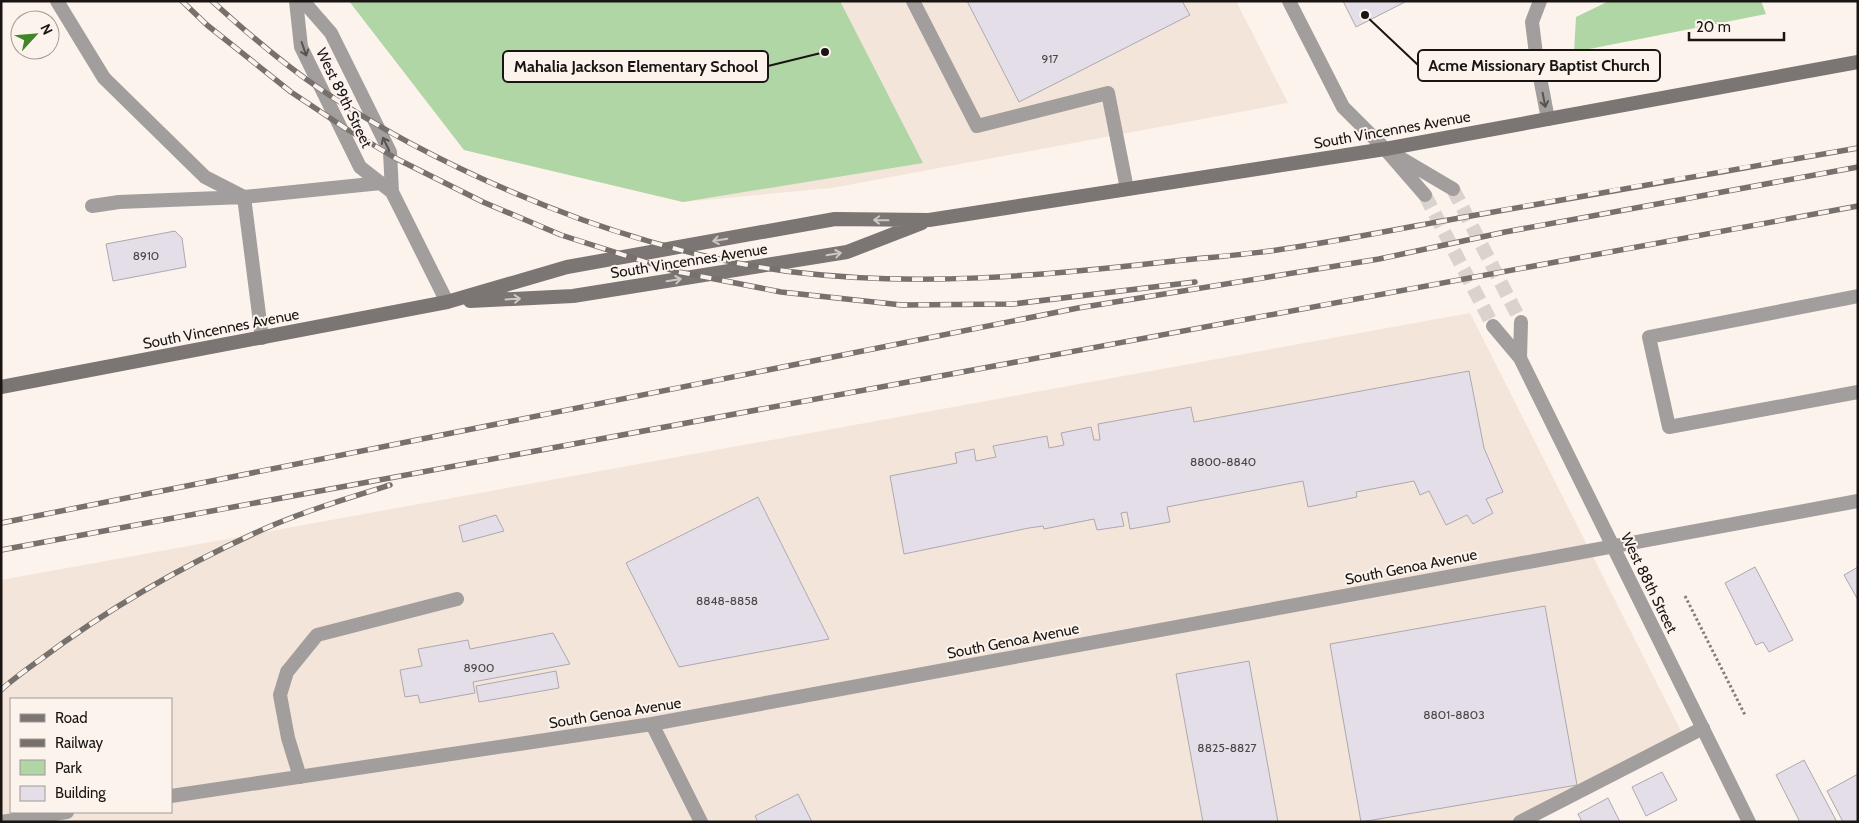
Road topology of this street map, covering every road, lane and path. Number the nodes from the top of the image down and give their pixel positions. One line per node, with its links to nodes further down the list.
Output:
1 (57, 1): 15 (street)
2 (296, 1): 10 (street, West 89th Street, one-way to 10)
3 (303, 1): 13 (street, West 89th Street, one-way to 3)
4 (913, 1): 11 (street)
5 (1289, 1): 9 (street)
6 (1540, 1): 8 (street, one-way to 8)
7 (1858, 62): 8 (main road, South Vincennes Avenue)
8 (1548, 119): 9 (main road, South Vincennes Avenue)
9 (1385, 149): 11 (main road, South Vincennes Avenue); 12 (street); 14 (street)
10 (381, 183): 13 (street, West 89th Street); 15 (street)
11 (1127, 189): 17 (main road, South Vincennes Avenue)
12 (1453, 189)
13 (392, 192): 19 (street, West 89th Street)
14 (1425, 195)
15 (244, 197): 16 (street); 22 (street)
16 (92, 206)
17 (930, 220): 19 (main road, South Vincennes Avenue, one-way to 19); 19 (main road, South Vincennes Avenue, one-way to 17)
18 (1858, 296): 25 (street)
19 (446, 302): 22 (main road, South Vincennes Avenue)
20 (1521, 322): 23 (street, West 88th Street)
21 (1493, 326): 23 (street, West 88th Street)
22 (262, 338): 24 (main road, South Vincennes Avenue)
23 (1520, 358): 27 (street, West 88th Street)
24 (1, 387)
25 (1858, 392)
26 (1858, 501): 27 (street, South Genoa Avenue)
27 (1612, 546): 31 (street, South Genoa Avenue); 32 (street, West 88th Street)
28 (1685, 596): 30 (path)
29 (457, 599): 33 (street)
30 (1744, 715)
31 (652, 724): 33 (street, South Genoa Avenue); 37 (street)
32 (1703, 728): 38 (street); 39 (street, West 88th Street)
33 (300, 777): 34 (street, South Genoa Avenue)
34 (172, 796)
35 (60, 813): 36 (street)
36 (1, 822)
37 (701, 822)
38 (1520, 822)
39 (1749, 822)

